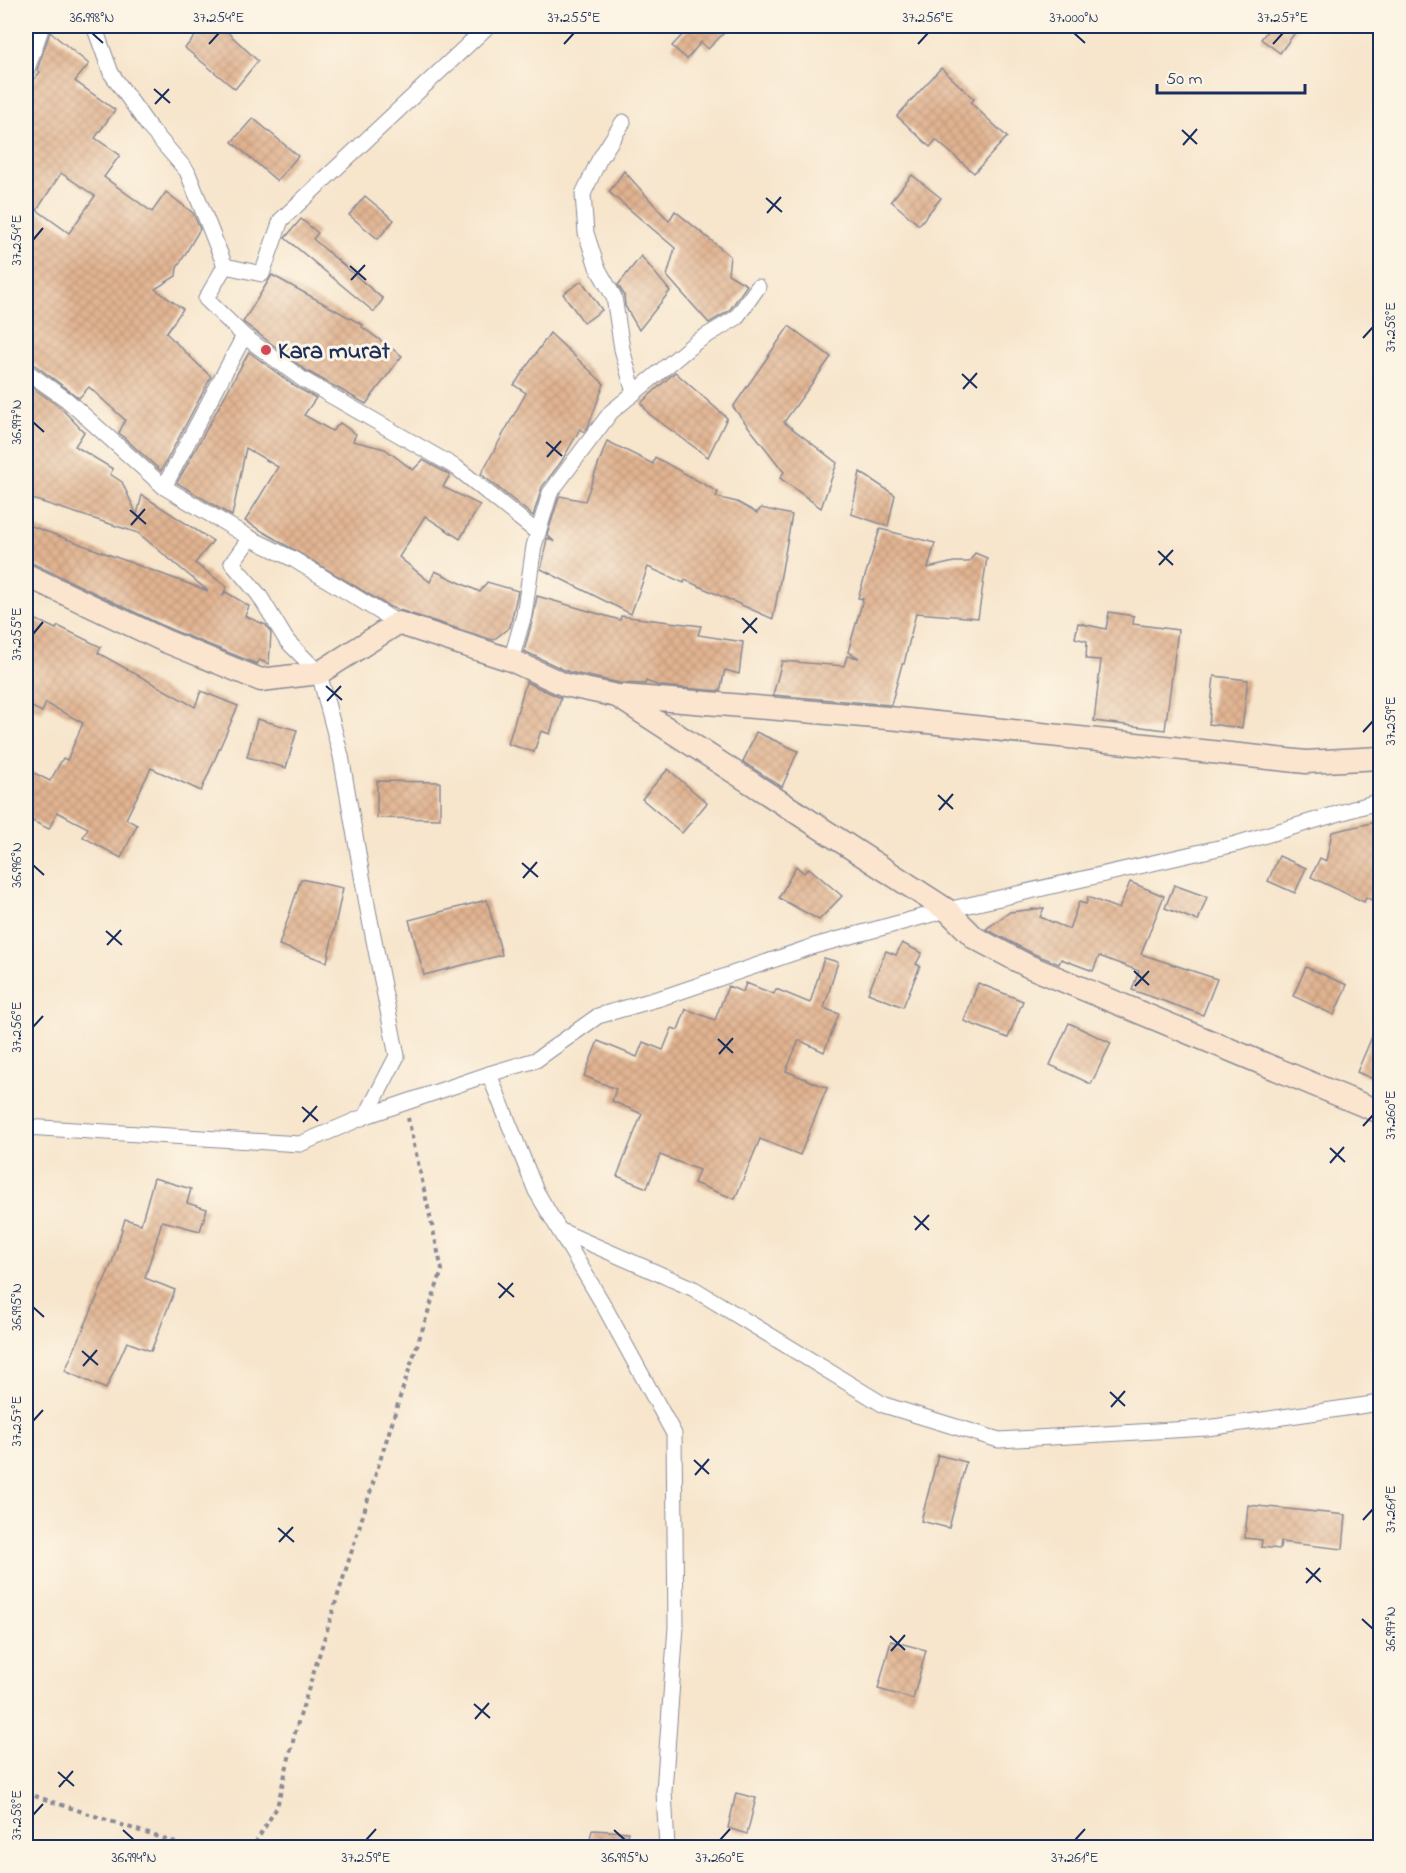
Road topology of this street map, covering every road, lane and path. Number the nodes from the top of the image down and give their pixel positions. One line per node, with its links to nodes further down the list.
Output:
1 (42, 26): 4 (street)
2 (94, 26): 6 (street)
3 (488, 26): 6 (street)
4 (26, 72)
5 (623, 122): 10 (street)
6 (225, 266): 8 (street)
7 (758, 287): 10 (street)
8 (244, 336): 11 (street); 12 (street)
9 (26, 371): 11 (street)
10 (634, 393): 12 (street)
11 (164, 487): 13 (street)
12 (538, 533): 16 (street)
13 (250, 538): 15 (street); 17 (street)
14 (26, 575): 17 (street)
15 (398, 623): 16 (street); 17 (street)
16 (511, 660): 18 (street)
17 (319, 673): 25 (street)
18 (617, 696): 19 (street); 21 (street)
19 (1380, 758)
20 (1380, 801): 21 (street)
21 (947, 910): 22 (street); 24 (street)
22 (489, 1074): 23 (street); 27 (street)
23 (404, 1103): 25 (street); 31 (path)
24 (1380, 1112)
25 (366, 1116): 26 (street)
26 (26, 1127)
27 (559, 1230): 28 (street); 32 (street)
28 (1380, 1403)
29 (26, 1793): 30 (path)
30 (191, 1848)
31 (248, 1848)
32 (667, 1848)

